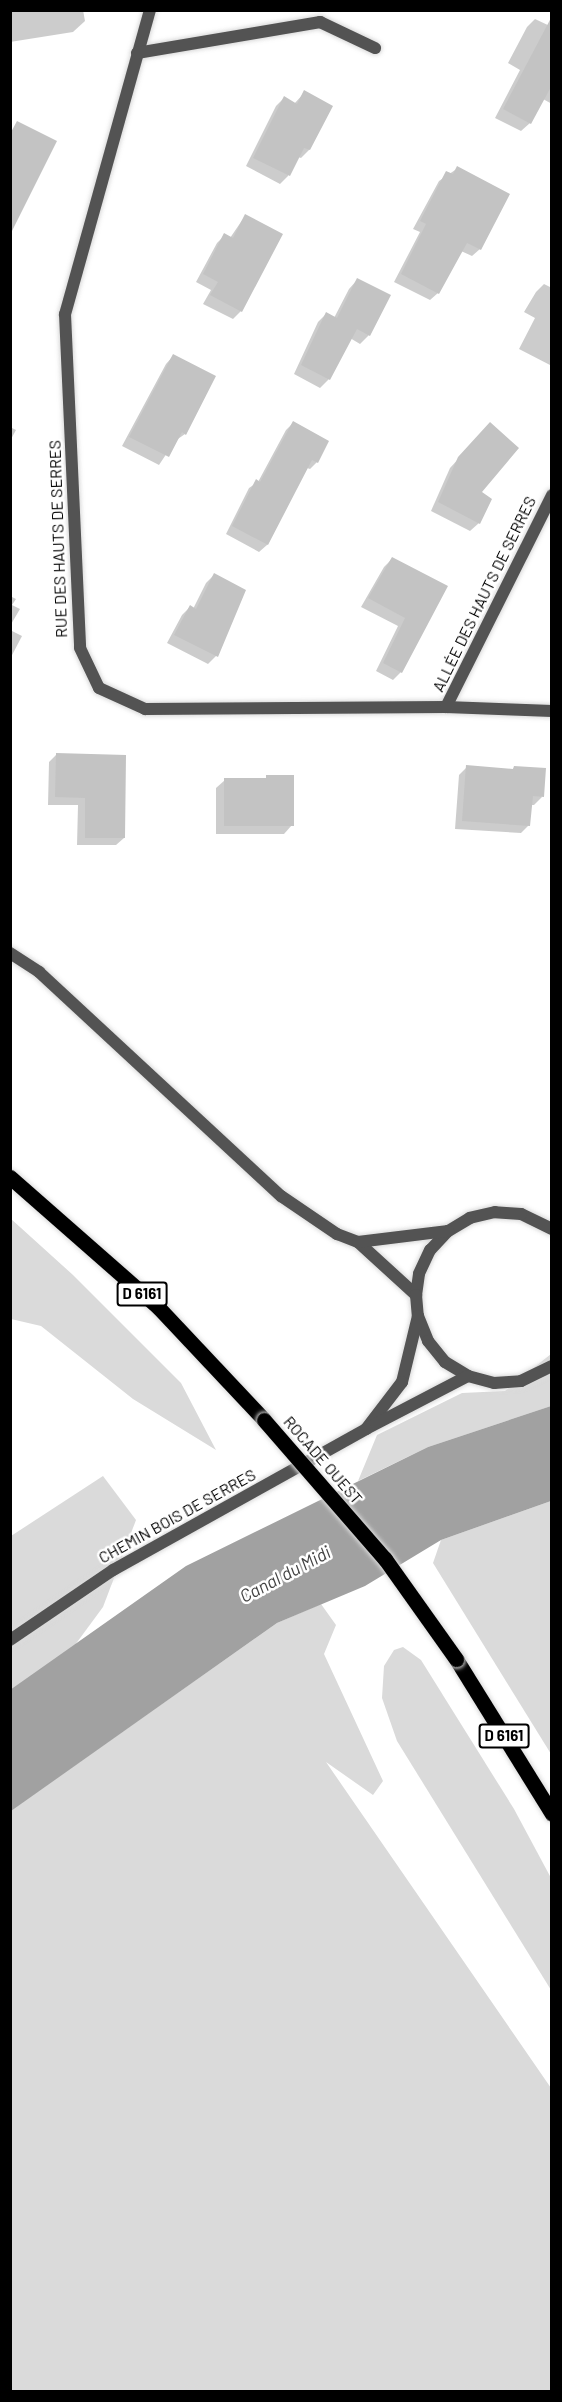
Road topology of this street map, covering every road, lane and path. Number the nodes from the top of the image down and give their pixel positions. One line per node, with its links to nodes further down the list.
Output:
1 (150, 10): 3 (street, RUE DES HAUTS DE SERRES)
2 (375, 48): 3 (street)
3 (138, 53): 5 (street, RUE DES HAUTS DE SERRES)
4 (552, 495): 5 (street, ALLÉE DES HAUTS DE SERRES)
5 (446, 707): 6 (street, RUE DES HAUTS DE SERRES)
6 (552, 711)
7 (10, 953): 11 (street)
8 (10, 1177): 18 (main road, ROCADE OUEST / D 6161, bridge)
9 (549, 1225): 10 (street)
10 (448, 1231): 11 (street); 12 (street)
11 (358, 1242): 12 (street)
12 (416, 1295): 13 (street)
13 (418, 1316): 15 (street); 16 (street, CHEMIN BOIS DE SERRES)
14 (552, 1366): 15 (street)
15 (468, 1376): 16 (street, CHEMIN BOIS DE SERRES)
16 (366, 1429): 17 (street, CHEMIN BOIS DE SERRES)
17 (10, 1640)
18 (552, 1814)

